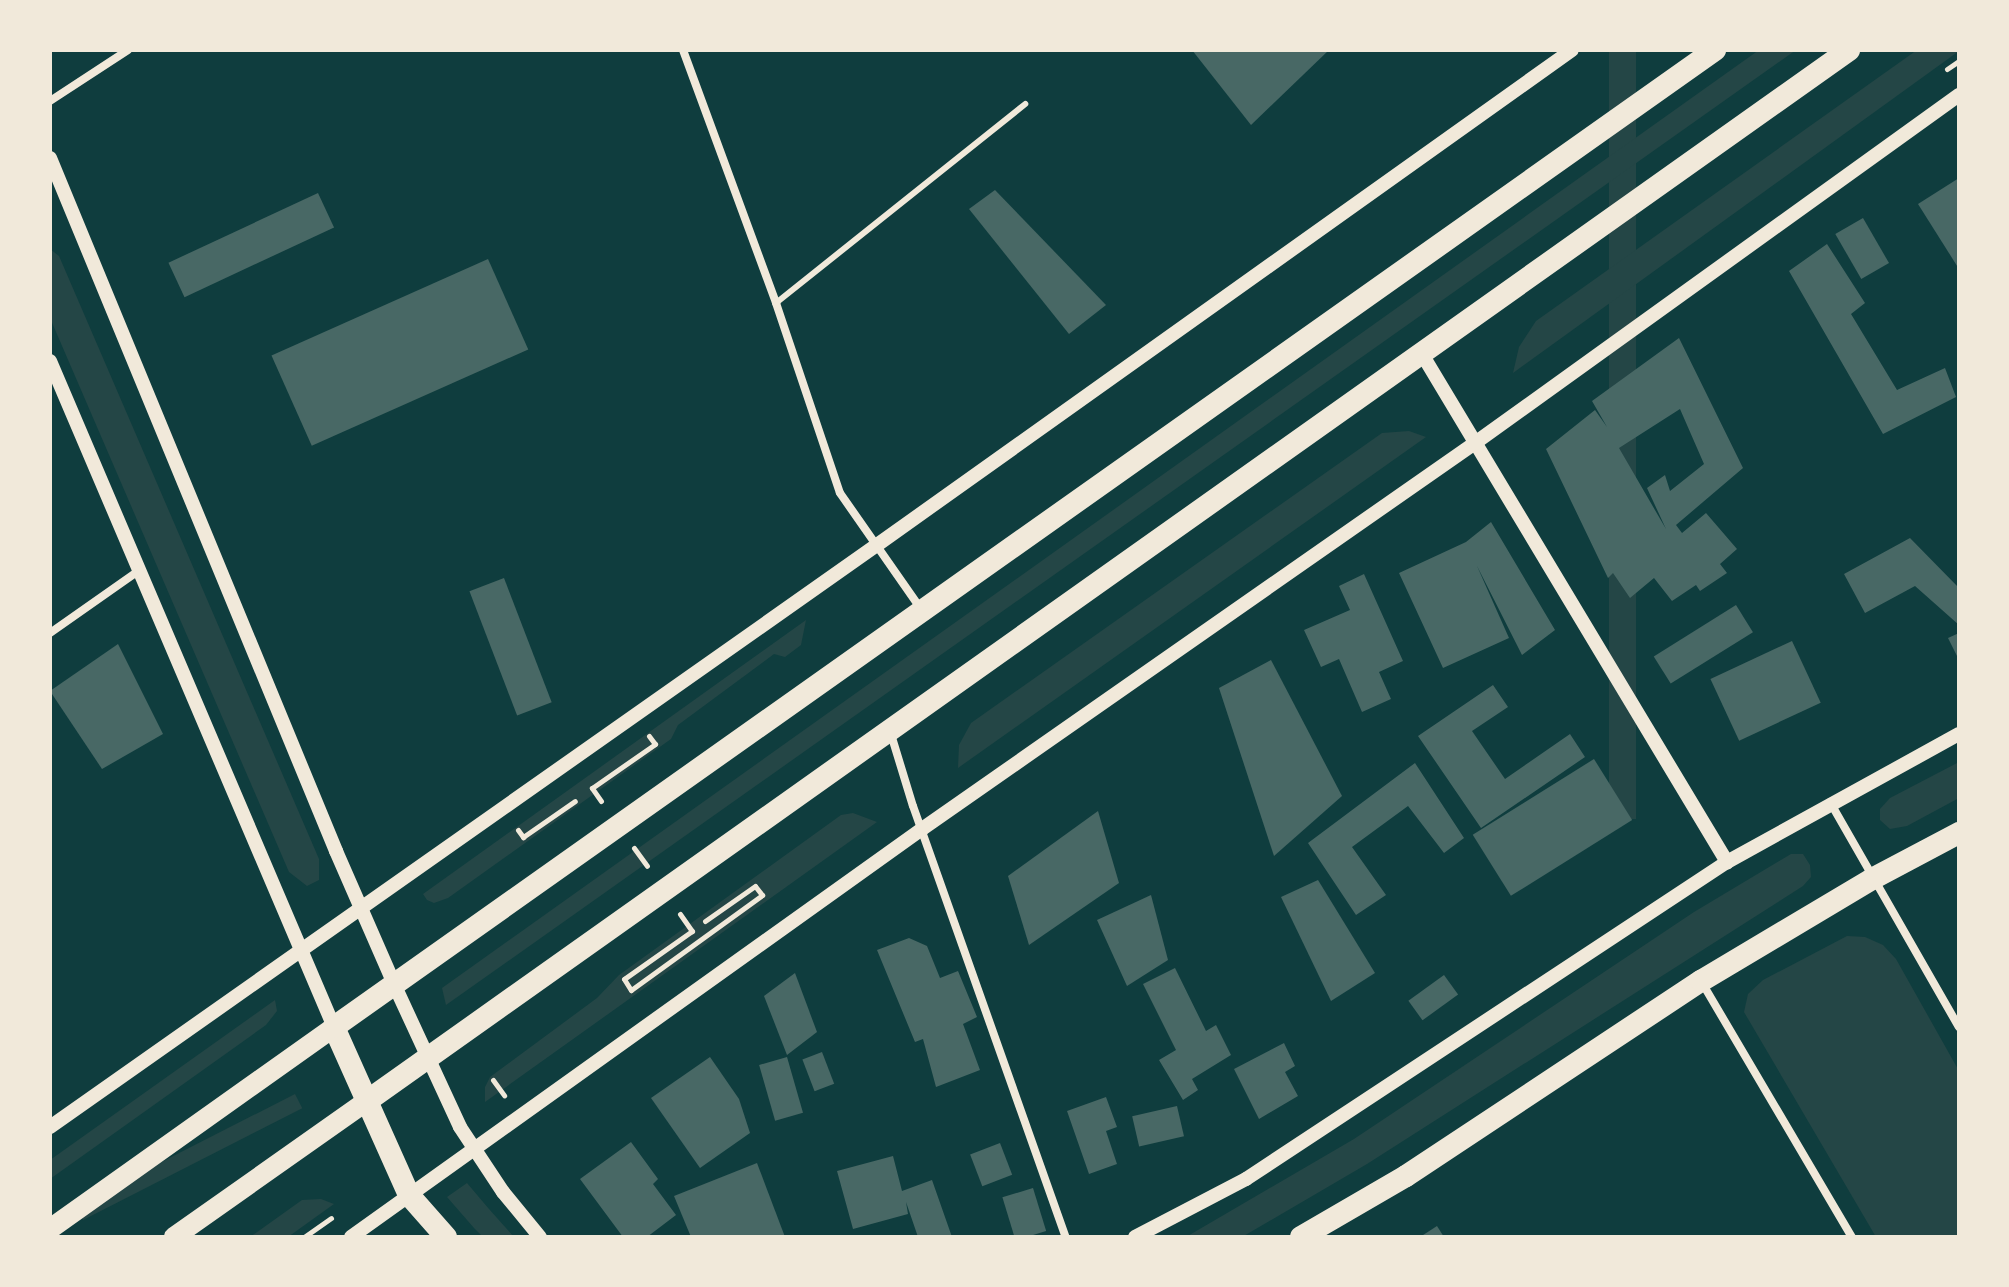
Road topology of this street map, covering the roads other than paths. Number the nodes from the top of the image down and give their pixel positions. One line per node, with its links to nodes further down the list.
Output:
1 (128, 50): 7 (street)
2 (683, 50): 12 (street)
3 (1572, 50): 16 (street)
4 (1715, 50): 18 (highway)
5 (1849, 50): 13 (highway)
6 (1959, 95): 15 (street)
7 (50, 101)
8 (1025, 104): 12 (lane)
9 (50, 158): 10 (street)
10 (64, 191): 11 (street); 27 (street)
11 (50, 200)
12 (776, 303): 16 (street)
13 (1422, 354): 15 (street); 20 (highway)
14 (50, 361): 17 (street)
15 (1475, 443): 23 (street); 25 (street)
16 (877, 545): 18 (street); 27 (street)
17 (141, 569): 19 (street); 28 (street)
18 (923, 611): 30 (highway)
19 (50, 633)
20 (889, 729): 23 (street); 33 (highway)
21 (1959, 734): 22 (street)
22 (1830, 802): 25 (street); 26 (street)
23 (922, 829): 36 (street); 43 (street)
24 (1959, 833): 26 (highway)
25 (1727, 862): 44 (street)
26 (1872, 879): 29 (highway); 32 (street)
27 (360, 907): 28 (street); 30 (street)
28 (300, 950): 31 (street); 35 (street)
29 (1701, 981): 45 (highway); 46 (street)
30 (394, 984): 31 (highway); 33 (street)
31 (334, 1027): 34 (highway); 38 (main road)
32 (1959, 1027)
33 (428, 1057): 34 (highway); 36 (street)
34 (367, 1101): 37 (highway); 39 (main road)
35 (50, 1127)
36 (474, 1149): 37 (street); 42 (street)
37 (409, 1195): 40 (street); 41 (highway)
38 (50, 1229)
39 (174, 1237)
40 (351, 1237)
41 (446, 1237)
42 (540, 1237)
43 (1066, 1237)
44 (1135, 1237)
45 (1301, 1237)
46 (1852, 1237)

